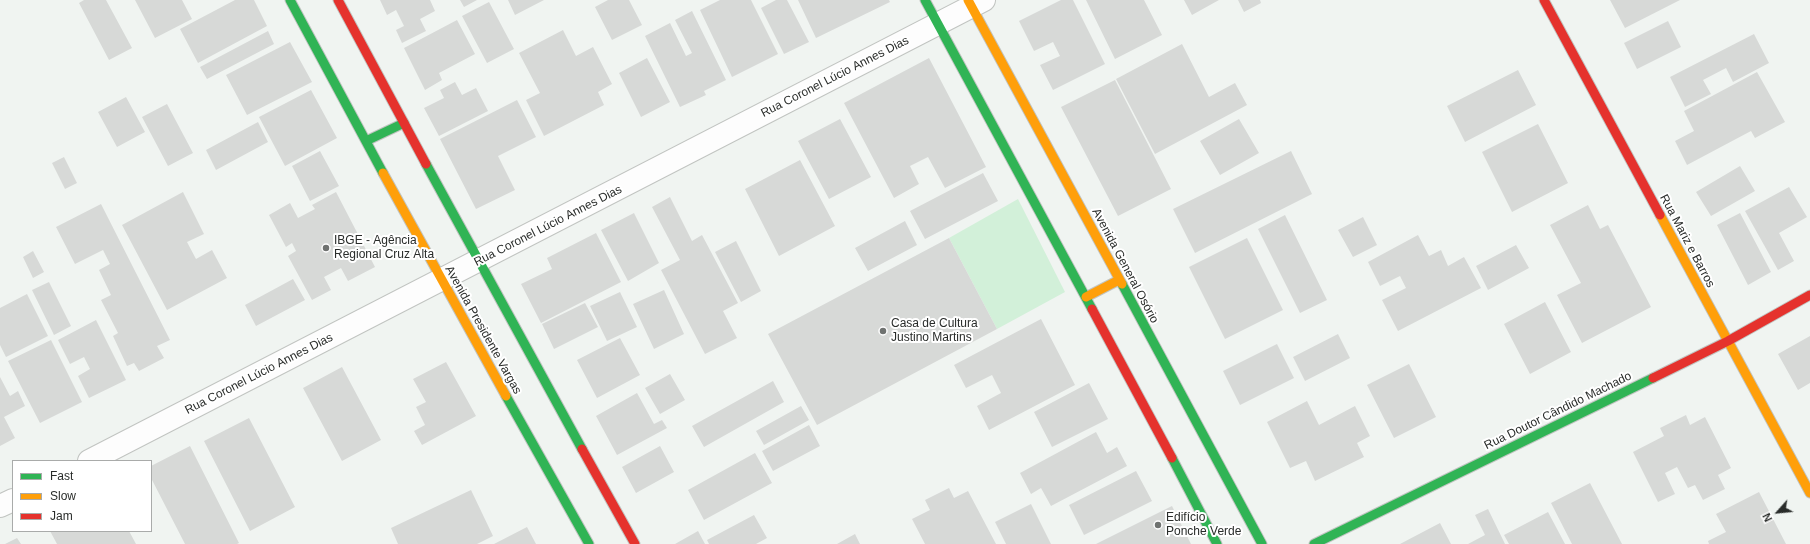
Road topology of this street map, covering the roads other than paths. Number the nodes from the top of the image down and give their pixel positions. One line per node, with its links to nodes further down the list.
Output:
1 (290, 0): 8 (street, Avenida Presidente Vargas)
2 (338, 0): 7 (street)
3 (925, 0): 6 (street)
4 (1544, 0): 14 (street, Rua Mariz e Barros)
5 (974, 2): 6 (street, Rua Coronel Lúcio Annes Dias); 10 (street, Avenida General Osório)
6 (938, 24): 9 (street, Rua Coronel Lúcio Annes Dias); 13 (street)
7 (404, 123): 8 (street); 9 (street)
8 (366, 141): 11 (street, Avenida Presidente Vargas)
9 (478, 262): 11 (street, Rua Coronel Lúcio Annes Dias); 20 (street)
10 (1119, 280): 13 (street); 22 (street, Avenida General Osório)
11 (442, 281): 15 (street, Rua Coronel Lúcio Annes Dias); 19 (street, Avenida Presidente Vargas)
12 (1810, 295): 14 (street, Rua Doutor Cândido Machado)
13 (1086, 297): 21 (street)
14 (1728, 341): 16 (street, Rua Mariz e Barros); 23 (street, Rua Doutor Cândido Machado)
15 (91, 460)
16 (1810, 493)
17 (12, 500): 18 (street)
18 (0, 506)
19 (588, 544)
20 (635, 544)
21 (1217, 544)
22 (1262, 544)
23 (1314, 544)

